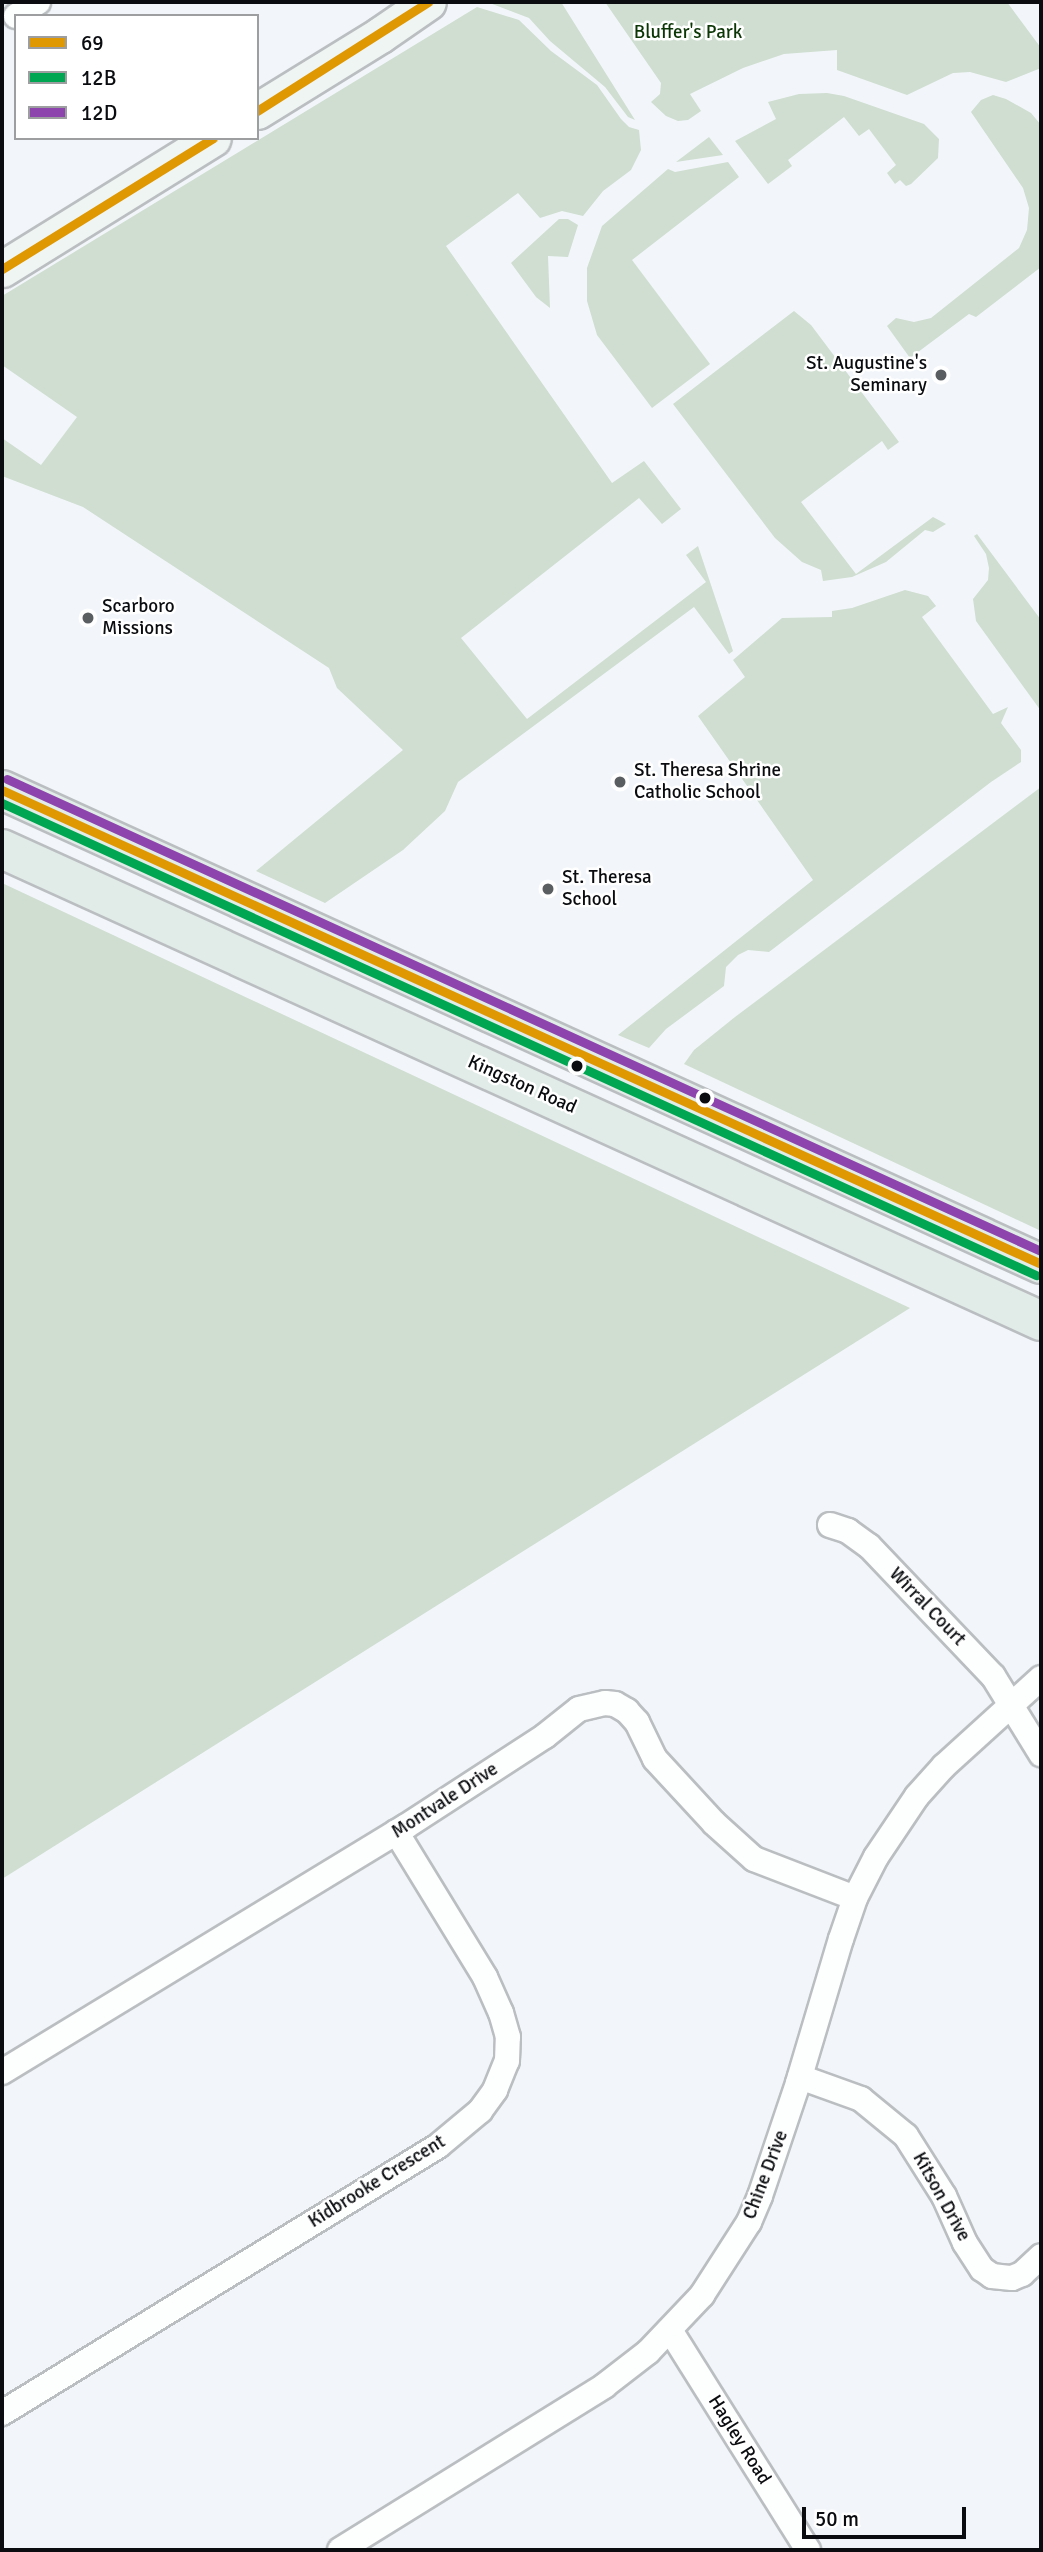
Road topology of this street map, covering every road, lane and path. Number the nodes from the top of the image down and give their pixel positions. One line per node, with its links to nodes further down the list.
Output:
1 (38, 2): 3 (street)
2 (428, 2): 4 (street)
3 (19, 14)
4 (259, 110)
5 (210, 140): 6 (street)
6 (2, 269)
7 (2, 790): 9 (main road)
8 (2, 849): 10 (main road, Kingston Road)
9 (1041, 1264)
10 (1041, 1321)
11 (830, 1525): 13 (street, Wirral Court)
12 (1041, 1678): 13 (street, Chine Drive)
13 (1010, 1704): 14 (street, Wirral Court); 16 (street, Chine Drive)
14 (1041, 1754)
15 (396, 1832): 16 (street, Montvale Drive); 17 (street, Montvale Drive); 21 (street, Kidbrooke Crescent)
16 (855, 1898): 18 (street, Chine Drive)
17 (2, 2072)
18 (800, 2077): 19 (street, Kitson Drive); 20 (street, Chine Drive)
19 (1041, 2256)
20 (670, 2330): 22 (street, Chine Drive); 23 (street, Hagley Road)
21 (2, 2413)
22 (340, 2550)
23 (808, 2550)

